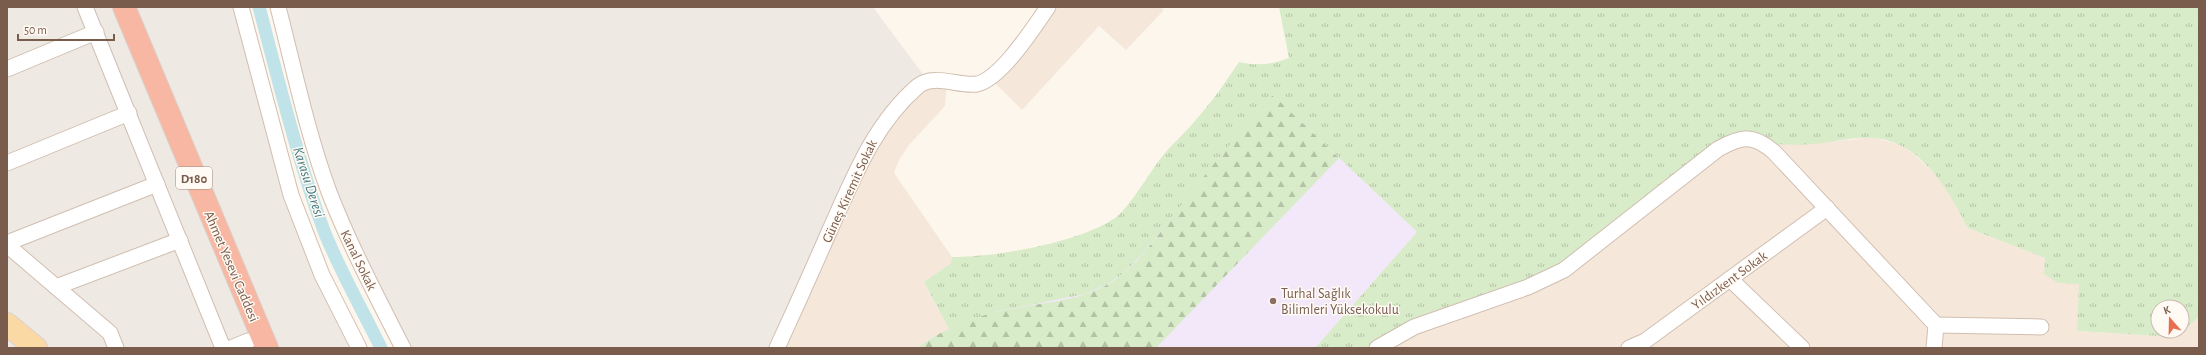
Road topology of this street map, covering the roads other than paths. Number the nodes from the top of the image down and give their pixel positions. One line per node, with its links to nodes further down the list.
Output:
1 (85, 7): 7 (street)
2 (108, 7): 21 (highway, Ahmet Yesevi Caddesi / D180)
3 (124, 7): 21 (highway, Ahmet Yesevi Caddesi / D180)
4 (240, 7): 25 (street)
5 (278, 7): 26 (street, Kanal Sokak)
6 (1048, 7): 27 (street, Güneş Kiremit Sokak)
7 (96, 32): 8 (street); 9 (street)
8 (7, 69)
9 (129, 113): 10 (street); 11 (street)
10 (7, 163)
11 (157, 184): 13 (street); 14 (street)
12 (1827, 208): 15 (street, Yıldızkent Sokak); 18 (street); 28 (street)
13 (180, 240): 16 (street); 24 (street)
14 (7, 244): 16 (street)
15 (1730, 279): 20 (street, Yıldızkent Sokak); 30 (street)
16 (56, 287): 23 (street)
17 (7, 324): 22 (main road)
18 (1936, 325): 19 (street); 31 (street)
19 (2041, 327)
20 (1646, 344): 29 (street, Yıldızkent Sokak)
21 (249, 346)
22 (36, 348)
23 (116, 348)
24 (223, 348)
25 (359, 348)
26 (403, 348)
27 (777, 348)
28 (1377, 348)
29 (1629, 348)
30 (1802, 348)
31 (1934, 348)

